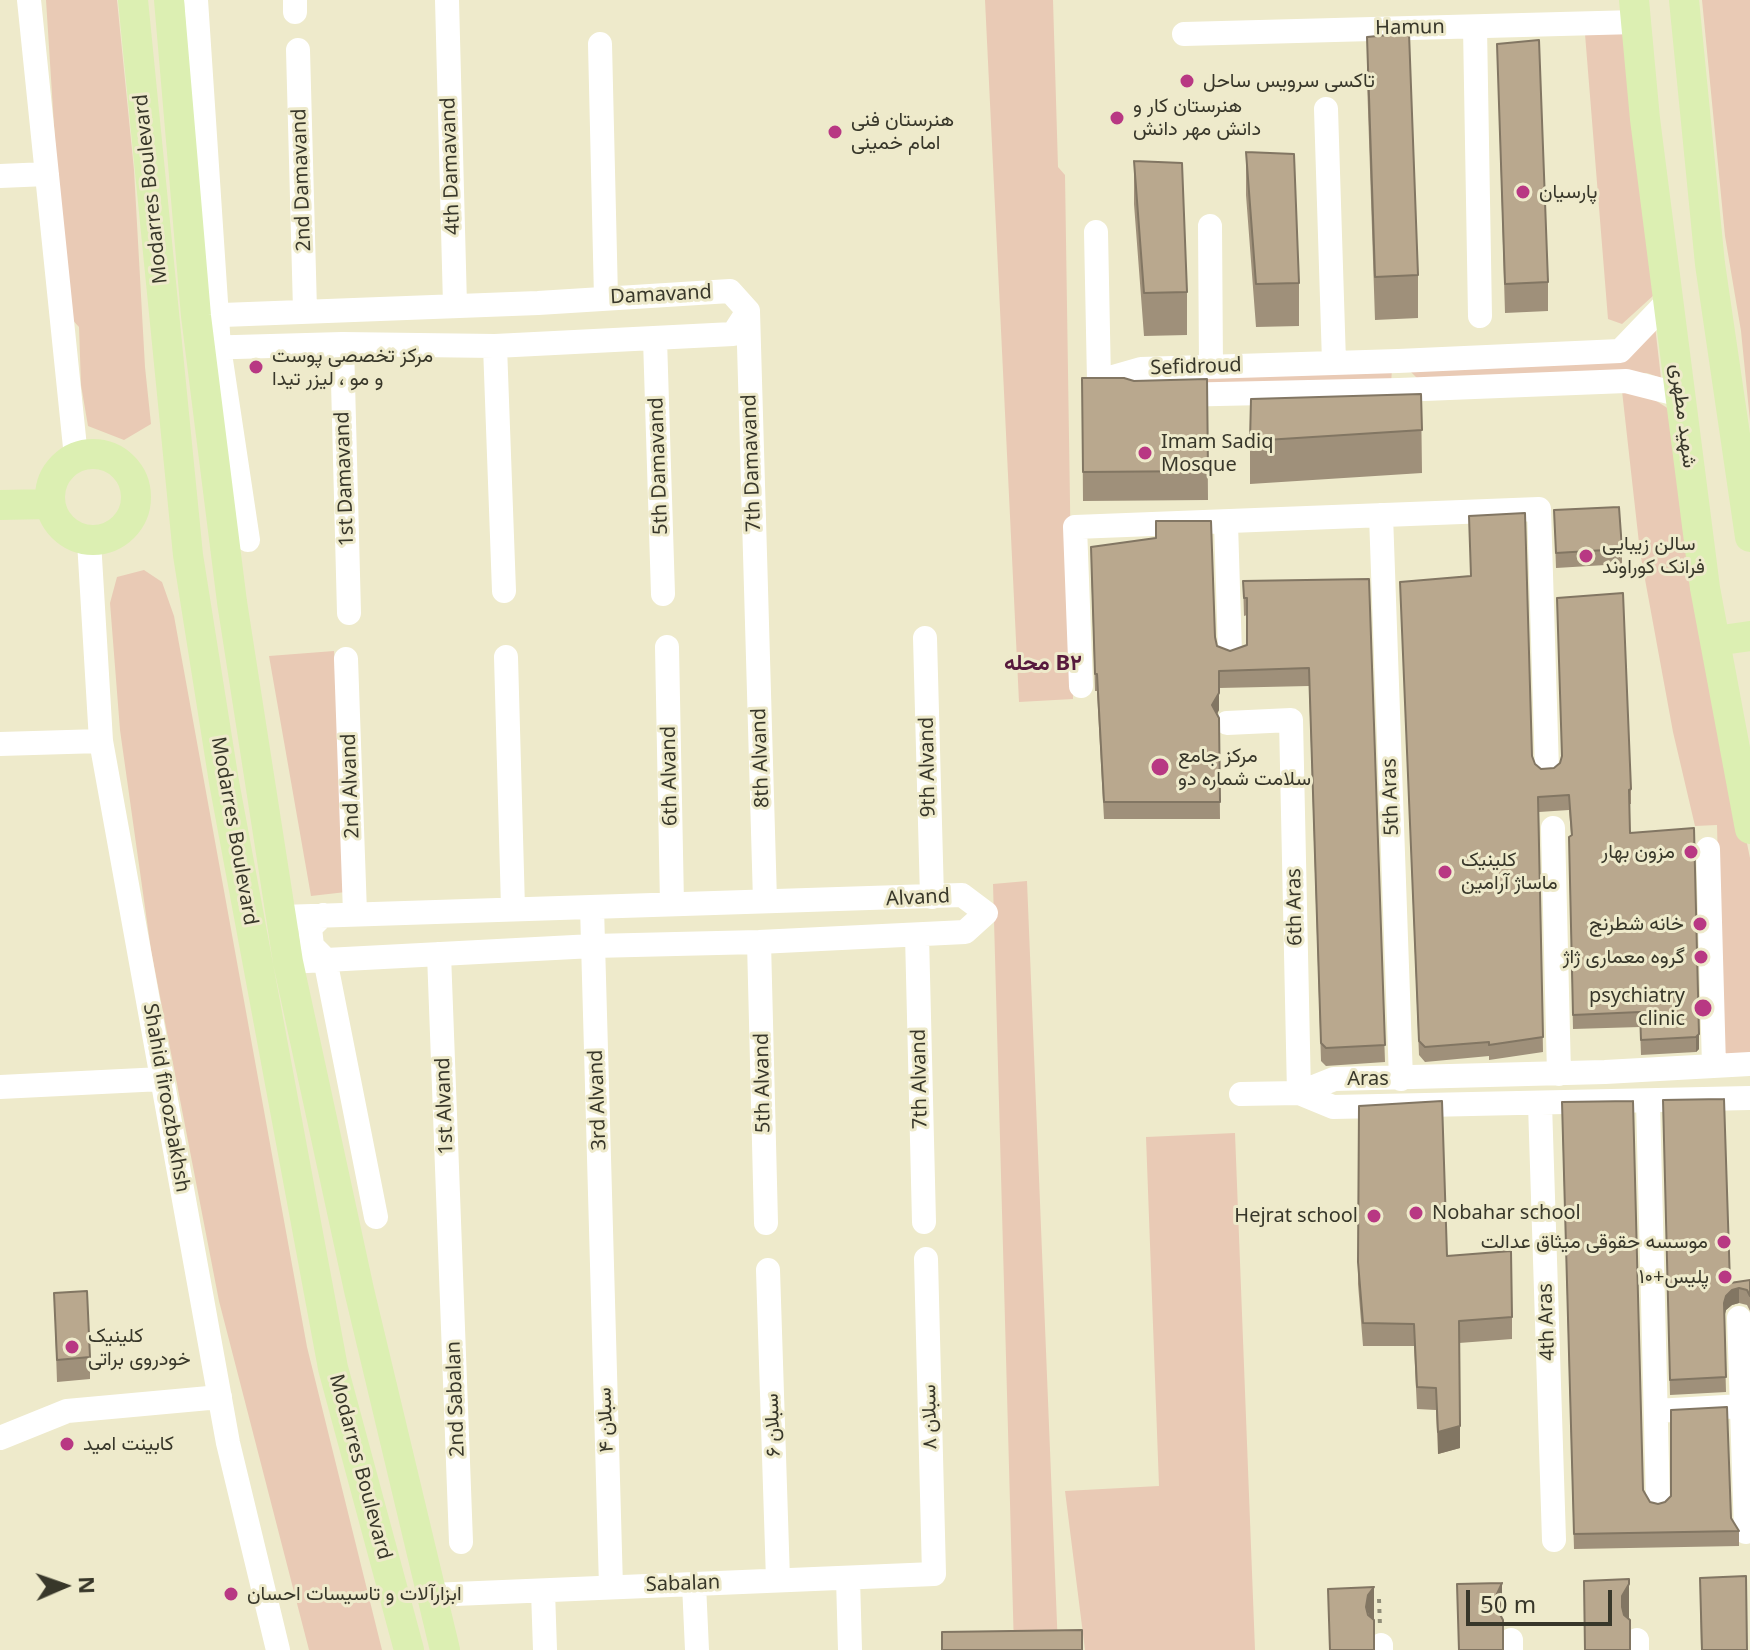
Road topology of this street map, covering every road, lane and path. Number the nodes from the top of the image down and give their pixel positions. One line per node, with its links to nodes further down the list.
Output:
1 (29, 0): 14 (street)
2 (133, 0): 9 (main road, Modarres Boulevard)
3 (196, 0): 25 (street)
4 (447, 0): 21 (street, 4th Damavand)
5 (1684, 0): 48 (main road)
6 (1635, 11): 8 (street, Hamun); 19 (main road, شهید مطهری)
7 (170, 14): 9 (main road); 25 (main road, Modarres Boulevard)
8 (1475, 27): 10 (street, Hamun); 26 (street)
9 (136, 32): 42 (main road, Modarres Boulevard)
10 (1184, 34)
11 (600, 44): 18 (street)
12 (298, 50): 23 (street, 2nd Damavand)
13 (1326, 109): 34 (street)
14 (47, 174): 15 (street); 41 (street)
15 (0, 176)
16 (1210, 226): 35 (street)
17 (1096, 232): 37 (street)
18 (606, 298): 20 (street, Damavand); 24 (street, Damavand)
19 (1668, 301): 33 (street, Sefidroud); 40 (main road, شهید مطهری)
20 (538, 303): 21 (street, Damavand); 29 (street)
21 (455, 305): 22 (street, Damavand)
22 (388, 307): 23 (street, Damavand); 30 (street)
23 (305, 310): 25 (street, Damavand)
24 (748, 311): 27 (street); 54 (street, 7th Damavand)
25 (207, 316): 32 (main road, Modarres Boulevard)
26 (1480, 316)
27 (655, 339): 29 (street); 52 (street, 5th Damavand)
28 (342, 344): 30 (street); 32 (street); 53 (street, 1st Damavand)
29 (538, 344): 31 (street)
30 (387, 345): 31 (street)
31 (495, 346): 51 (street)
32 (209, 347): 49 (street); 80 (main road, Modarres Boulevard)
33 (1398, 361): 34 (street, Sefidroud); 38 (street)
34 (1334, 362): 35 (street, Sefidroud)
35 (1211, 366): 36 (street, Sefidroud)
36 (1150, 368): 37 (street, Sefidroud); 39 (street)
37 (1099, 381): 39 (street, Sefidroud)
38 (1399, 390): 39 (street, Sefidroud); 40 (street, Sefidroud)
39 (1142, 395)
40 (1681, 395): 57 (main road, شهید مطهری)
41 (76, 457): 43 (main road); 44 (main road)
42 (180, 478): 43 (main road); 112 (main road, Modarres Boulevard)
43 (135, 484): 50 (main road)
44 (50, 504): 45 (main road); 50 (main road)
45 (0, 505)
46 (1381, 515): 47 (street); 66 (street); 95 (street, 5th Aras)
47 (1226, 523): 59 (street); 62 (street)
48 (1750, 537)
49 (248, 540)
50 (89, 541): 64 (street, Shahid firoozbakhsh)
51 (504, 591)
52 (663, 594)
53 (349, 613)
54 (757, 615): 71 (street, 8th Alvand)
55 (1750, 636): 57 (main road)
56 (925, 638): 70 (street, 9th Alvand)
57 (1715, 641): 68 (main road, شهید مطهری)
58 (667, 647): 74 (street, 6th Alvand)
59 (1230, 654)
60 (506, 657): 76 (street)
61 (346, 659): 78 (street, 2nd Alvand)
62 (1081, 686)
63 (1227, 723): 97 (street, 6th Aras)
64 (101, 741): 65 (street); 94 (street, Shahid firoozbakhsh)
65 (0, 744)
66 (1547, 770)
67 (1553, 828): 92 (street)
68 (1750, 829)
69 (1708, 849): 90 (street)
70 (932, 897): 72 (street, Alvand); 81 (street, Alvand)
71 (765, 901): 72 (street, Alvand); 73 (street, Alvand)
72 (840, 901): 82 (street)
73 (732, 902): 74 (street, Alvand); 84 (street)
74 (672, 904): 75 (street, Alvand)
75 (592, 907): 76 (street, Alvand); 85 (street, 3rd Alvand)
76 (513, 908): 77 (street, Alvand)
77 (458, 910): 78 (street, Alvand); 86 (street, 1st Alvand)
78 (355, 913): 79 (street, Alvand)
79 (323, 915): 80 (street, Alvand); 87 (street)
80 (281, 917): 88 (main road, Modarres Boulevard)
81 (917, 935): 82 (street, Alvand); 105 (street, 7th Alvand)
82 (841, 938): 83 (street, Alvand)
83 (759, 942): 84 (street, Alvand); 106 (street, 5th Alvand)
84 (733, 943): 85 (street, Alvand)
85 (593, 946): 86 (street, Alvand); 107 (street, 3rd Alvand)
86 (448, 954): 87 (street, Alvand); 108 (street, 1st Alvand)
87 (325, 959): 88 (street, Alvand); 104 (street)
88 (288, 962): 111 (main road, Modarres Boulevard)
89 (1750, 1064): 90 (street, Aras)
90 (1714, 1066): 91 (street, Aras)
91 (1605, 1072): 92 (street, Aras); 101 (street)
92 (1559, 1074): 93 (street, Aras)
93 (1484, 1076): 95 (street, Aras); 103 (street)
94 (162, 1079): 96 (street); 114 (street, Shahid firoozbakhsh)
95 (1401, 1079): 97 (street, Aras)
96 (0, 1087)
97 (1299, 1093): 98 (street); 103 (street, Aras)
98 (1241, 1094)
99 (1750, 1098): 100 (street, Aras)
100 (1648, 1101): 101 (street, Aras); 116 (street)
101 (1606, 1102): 102 (street, Aras)
102 (1540, 1104): 103 (street, Aras); 120 (street, 4th Aras)
103 (1484, 1105)
104 (376, 1217)
105 (924, 1222)
106 (766, 1223)
107 (602, 1253): 126 (street, سبلان ۴)
108 (452, 1257): 121 (street, 2nd Sabalan)
109 (926, 1259): 122 (street, سبلان ۸)
110 (768, 1270): 124 (street, سبلان ۶)
111 (359, 1290): 112 (main road); 128 (main road, Modarres Boulevard)
112 (319, 1297): 130 (main road, Modarres Boulevard)
113 (1739, 1318): 115 (street)
114 (220, 1397): 117 (street); 129 (street, Shahid firoozbakhsh)
115 (1742, 1406): 116 (street); 119 (street)
116 (1656, 1411): 118 (street)
117 (0, 1438)
118 (1658, 1504)
119 (1746, 1532)
120 (1554, 1540)
121 (461, 1542)
122 (934, 1574): 123 (street, Sabalan)
123 (848, 1578): 124 (street, Sabalan); 134 (street)
124 (778, 1580): 125 (street, Sabalan)
125 (694, 1584): 126 (street, Sabalan); 133 (street)
126 (611, 1587): 127 (street, Sabalan)
127 (543, 1591): 128 (street, Sabalan); 132 (street)
128 (431, 1595): 131 (main road, Modarres Boulevard)
129 (278, 1650)
130 (409, 1650)
131 (445, 1650)
132 (545, 1650)
133 (697, 1650)
134 (850, 1650)

